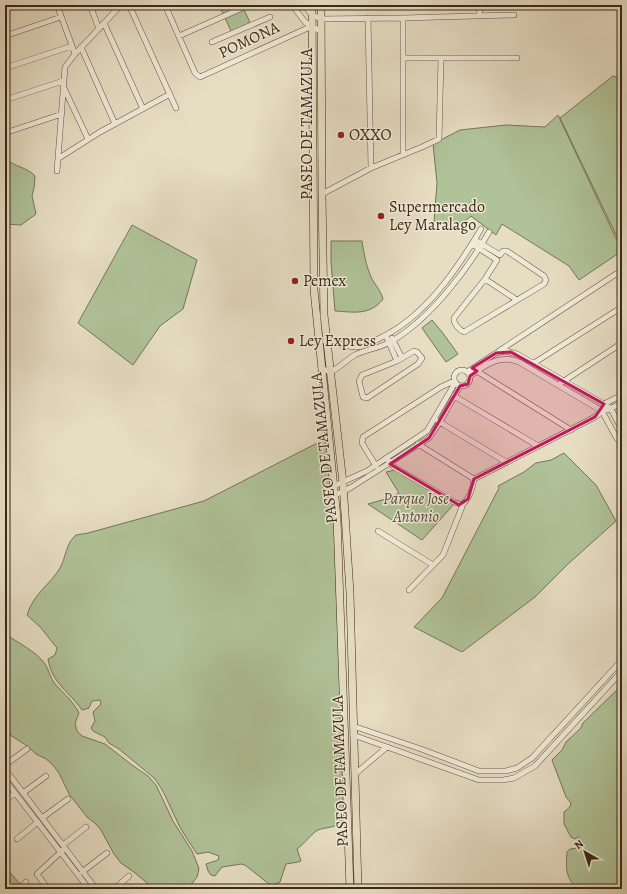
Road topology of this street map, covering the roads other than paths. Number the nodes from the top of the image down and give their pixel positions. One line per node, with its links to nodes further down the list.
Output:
1 (57, 5): 15 (street)
2 (90, 5): 22 (street)
3 (122, 5): 20 (street)
4 (129, 5): 35 (street)
5 (165, 5): 25 (street)
6 (249, 5): 25 (street)
7 (292, 5): 21 (street)
8 (304, 5): 12 (street)
9 (312, 5): 12 (main road, PASEO DE TAMAZULA)
10 (321, 5): 19 (main road, PASEO DE TAMAZULA)
11 (480, 5): 14 (street)
12 (312, 15): 19 (street); 21 (main road, PASEO DE TAMAZULA)
13 (514, 15): 14 (street)
14 (480, 16): 18 (street)
15 (61, 17): 24 (street); 27 (street)
16 (270, 17): 26 (street)
17 (368, 18): 18 (street); 19 (street); 45 (street)
18 (403, 18): 30 (street)
19 (321, 19): 23 (main road, PASEO DE TAMAZULA)
20 (104, 24): 22 (street); 38 (street)
21 (312, 26): 23 (street); 25 (street, POMONA); 47 (main road, PASEO DE TAMAZULA)
22 (99, 29): 28 (street)
23 (320, 31): 46 (main road, PASEO DE TAMAZULA)
24 (5, 36)
25 (179, 36)
26 (212, 42)
27 (72, 46): 29 (street); 33 (street)
28 (81, 47): 29 (street); 40 (street)
29 (75, 54): 34 (street)
30 (404, 58): 31 (street); 43 (street)
31 (441, 58): 32 (street); 43 (street)
32 (517, 58)
33 (5, 68)
34 (63, 84): 36 (street); 39 (street); 42 (street)
35 (170, 94): 37 (street); 38 (street)
36 (5, 100)
37 (176, 108)
38 (143, 109): 40 (street)
39 (62, 114): 41 (street); 44 (street)
40 (115, 124): 42 (street)
41 (5, 133)
42 (88, 139): 44 (street)
43 (403, 155): 45 (street)
44 (59, 158): 48 (street)
45 (371, 168): 49 (street)
46 (322, 169): 47 (main road); 49 (main road, PASEO DE TAMAZULA)
47 (313, 170): 55 (main road, PASEO DE TAMAZULA)
48 (58, 171)
49 (322, 194): 58 (main road, PASEO DE TAMAZULA)
50 (481, 229): 52 (street)
51 (489, 232): 53 (street)
52 (474, 242): 53 (street); 61 (street)
53 (480, 246): 54 (street); 62 (street)
54 (498, 257): 57 (street); 59 (street)
55 (313, 269): 58 (main road); 66 (main road, PASEO DE TAMAZULA)
56 (621, 273): 74 (street)
57 (484, 278): 59 (street); 59 (street)
58 (323, 294): 67 (main road, PASEO DE TAMAZULA)
59 (517, 300)
60 (622, 307): 77 (street)
61 (422, 308): 62 (street); 63 (street)
62 (427, 313): 64 (street)
63 (411, 318): 64 (street); 65 (street)
64 (416, 324): 68 (street)
65 (388, 335): 68 (street); 69 (street)
66 (318, 340): 67 (street); 78 (main road, PASEO DE TAMAZULA)
67 (327, 341): 71 (street); 80 (main road, PASEO DE TAMAZULA)
68 (391, 341): 72 (street); 76 (street)
69 (369, 344): 71 (street); 72 (street)
70 (620, 344): 73 (street); 82 (street)
71 (352, 346): 75 (street)
72 (371, 349): 75 (street)
73 (622, 352)
74 (496, 353): 77 (street); 79 (street)
75 (354, 356): 80 (street)
76 (400, 359): 76 (street)
77 (534, 363): 82 (street)
78 (321, 368): 80 (street); 105 (main road, PASEO DE TAMAZULA)
79 (475, 370): 81 (street); 84 (street); 92 (street)
80 (330, 372): 104 (main road, PASEO DE TAMAZULA)
81 (469, 374): 83 (street); 83 (street)
82 (563, 381): 84 (street); 88 (street)
83 (457, 383): 86 (street); 91 (street); 101 (street)
84 (558, 386): 90 (street)
85 (622, 395): 88 (street)
86 (454, 396): 91 (street); 97 (street)
87 (622, 403): 89 (street)
88 (604, 404): 89 (street); 90 (street)
89 (611, 409): 90 (street); 93 (street)
90 (602, 411): 92 (street); 96 (street)
91 (438, 421): 94 (street); 95 (street); 99 (street)
92 (571, 430): 97 (street)
93 (622, 430)
94 (415, 440): 95 (street); 98 (street)
95 (419, 445): 100 (street); 103 (street)
96 (622, 445)
97 (538, 446): 99 (street)
98 (386, 458): 100 (street); 101 (street)
99 (506, 462): 103 (street)
100 (390, 464): 102 (street); 108 (street)
101 (375, 465): 102 (street); 104 (street)
102 (379, 470): 106 (street)
103 (474, 479): 108 (street)
104 (343, 483): 105 (street); 106 (main road, PASEO DE TAMAZULA)
105 (334, 486): 107 (main road, PASEO DE TAMAZULA)
106 (344, 491): 107 (street); 116 (main road, PASEO DE TAMAZULA)
107 (335, 495): 144 (main road, PASEO DE TAMAZULA)
108 (462, 505): 110 (street)
109 (378, 531): 110 (street)
110 (434, 565): 111 (street)
111 (409, 590)
112 (622, 660): 114 (street)
113 (622, 671): 115 (street)
114 (566, 720): 115 (street); 120 (street)
115 (572, 724): 122 (street)
116 (353, 726): 117 (main road, PASEO DE TAMAZULA); 120 (street)
117 (354, 735): 118 (street); 124 (main road, PASEO DE TAMAZULA)
118 (387, 747): 122 (street); 124 (street)
119 (27, 749): 121 (street)
120 (451, 760): 122 (street)
121 (5, 765)
122 (447, 768)
123 (6, 772): 128 (street)
124 (355, 774): 145 (main road, PASEO DE TAMAZULA)
125 (46, 776): 128 (street)
126 (5, 780): 127 (street)
127 (15, 793): 130 (street); 131 (street)
128 (23, 793): 131 (street)
129 (68, 799): 131 (street)
130 (5, 801)
131 (40, 820): 133 (street); 134 (street)
132 (86, 827): 134 (street)
133 (17, 839)
134 (63, 848): 136 (street); 139 (street); 141 (street)
135 (107, 853): 136 (street)
136 (82, 872): 142 (street)
137 (128, 876): 143 (street)
138 (26, 882): 140 (street)
139 (86, 888)
140 (19, 889)
141 (48, 889)
142 (96, 889)
143 (114, 889)
144 (350, 889)
145 (358, 889)

